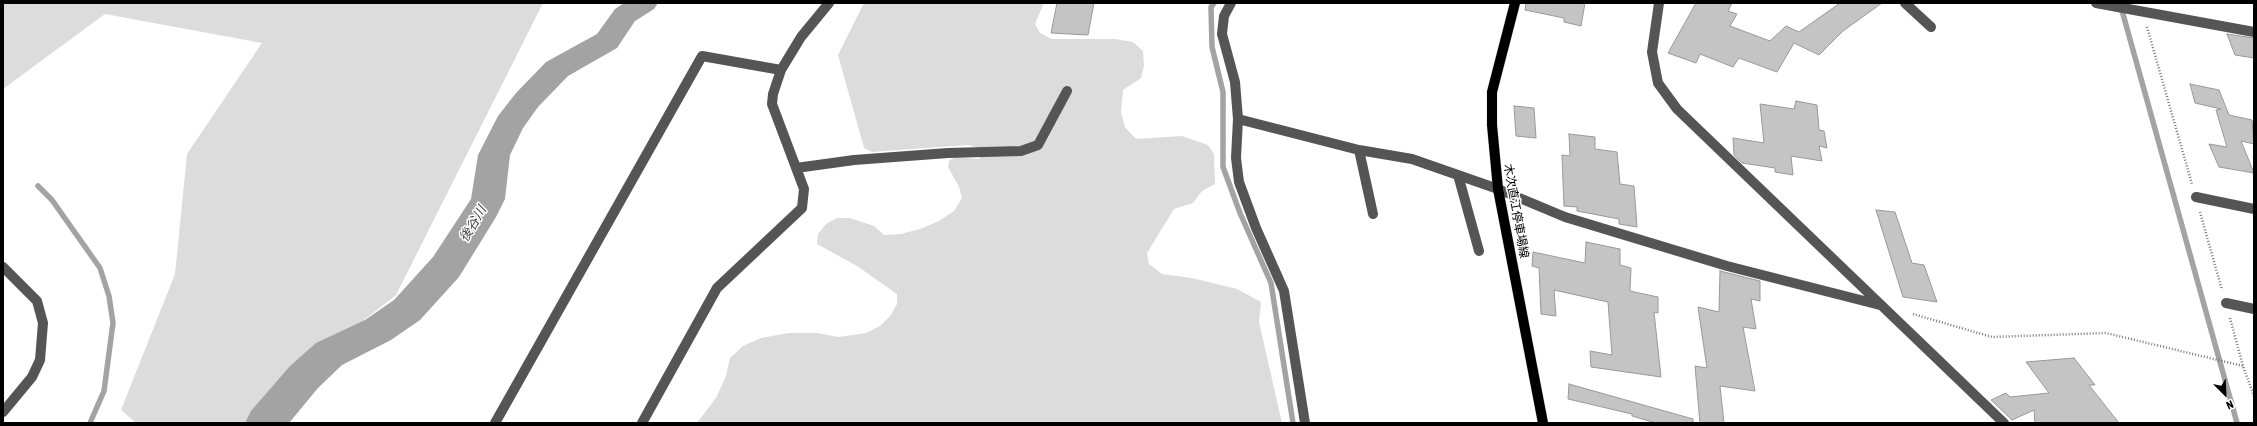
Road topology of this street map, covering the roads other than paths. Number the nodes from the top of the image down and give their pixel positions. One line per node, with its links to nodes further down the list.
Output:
1 (829, 3): 10 (street)
2 (1231, 3): 12 (street)
3 (1515, 3): 16 (main road, 木次直江停車場線)
4 (1659, 3): 23 (street)
5 (1905, 3): 8 (street)
6 (2096, 3): 7 (street)
7 (2142, 7): 9 (street)
8 (1931, 27)
9 (2254, 32)
10 (781, 70): 14 (street); 26 (street)
11 (1067, 91): 14 (street)
12 (1238, 119): 13 (street); 28 (street)
13 (1359, 150): 15 (street); 19 (street)
14 (796, 168): 27 (street)
15 (1458, 175): 16 (street); 20 (street)
16 (1498, 189): 23 (street); 29 (main road, 木次直江停車場線)
17 (2196, 197): 18 (street)
18 (2254, 209)
19 (1373, 214)
20 (1479, 251)
21 (3, 267): 25 (street)
22 (2226, 303): 24 (street)
23 (1880, 305): 30 (street)
24 (2254, 309)
25 (3, 412)
26 (495, 423)
27 (642, 423)
28 (1305, 423)
29 (1543, 423)
30 (2004, 423)

